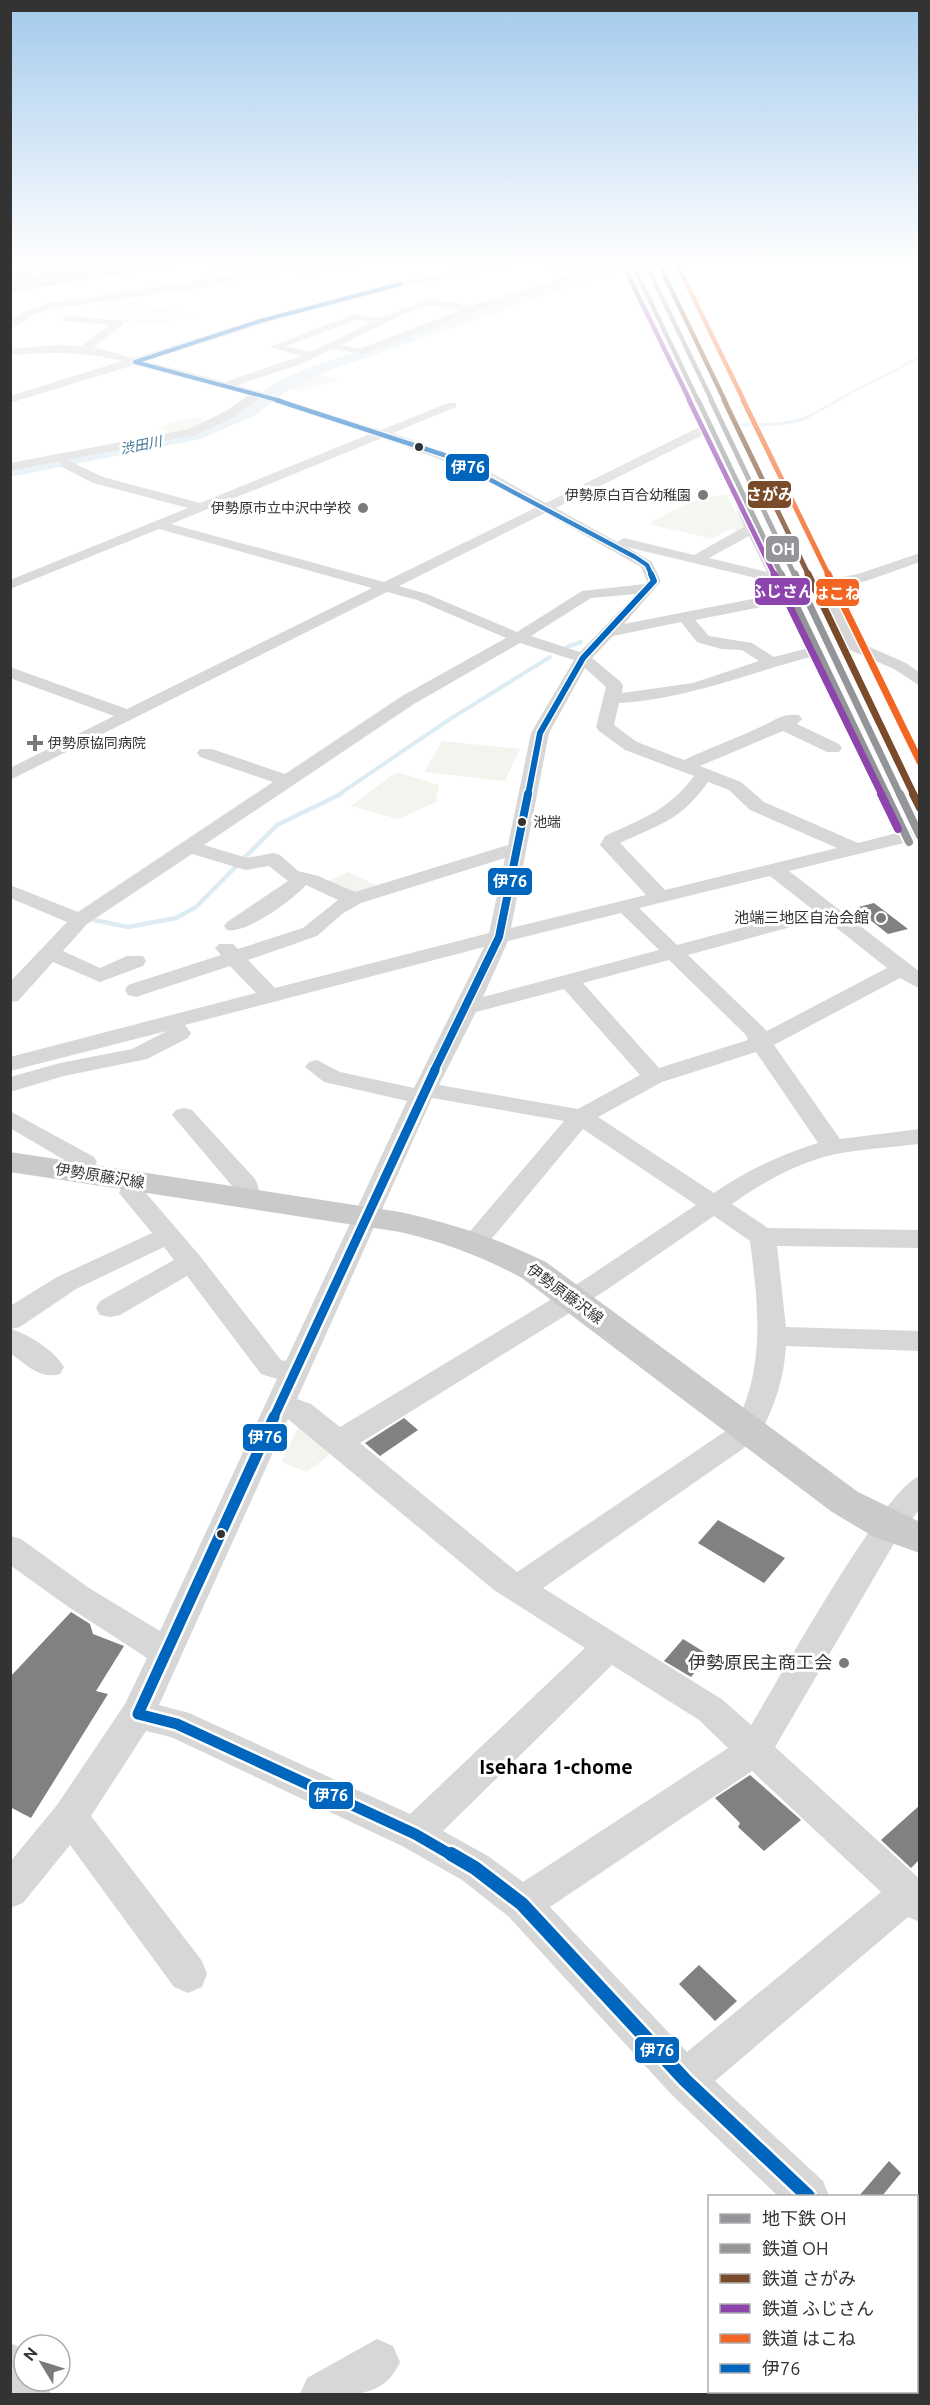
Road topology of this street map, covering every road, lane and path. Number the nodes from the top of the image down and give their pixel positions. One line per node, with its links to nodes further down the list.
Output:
1 (95, 374): 6 (street)
2 (184, 374): 4 (street)
3 (257, 374): 4 (street)
4 (227, 385): 5 (street)
5 (261, 395): 7 (street); 10 (street); 11 (street)
6 (10, 400)
7 (229, 400)
8 (452, 405): 10 (street)
9 (711, 426): 15 (street)
10 (381, 433): 14 (street); 15 (street)
11 (60, 460): 13 (street); 14 (street)
12 (727, 466): 17 (street)
13 (10, 467)
14 (201, 507): 16 (street)
15 (544, 507): 18 (street); 23 (street)
16 (158, 525): 22 (street); 23 (street)
17 (752, 528): 20 (street); 21 (street)
18 (603, 540): 20 (street); 24 (street)
19 (920, 557): 32 (street)
20 (697, 559): 21 (street)
21 (778, 579): 25 (street)
22 (10, 585)
23 (386, 586): 27 (street); 34 (street)
24 (650, 588): 26 (street); 27 (street)
25 (685, 616): 26 (street); 30 (street)
26 (608, 632): 29 (street)
27 (518, 638): 29 (street); 40 (street)
28 (812, 652): 30 (street)
29 (583, 658): 33 (street); 43 (street)
30 (772, 662): 33 (street)
31 (10, 672): 34 (street)
32 (920, 681)
33 (614, 698): 37 (street)
34 (128, 715): 39 (street)
35 (833, 748): 37 (street)
36 (206, 753): 40 (street)
37 (686, 766): 38 (street)
38 (705, 774): 44 (street); 48 (street)
39 (10, 775)
40 (288, 781): 42 (street)
41 (910, 835): 44 (street)
42 (189, 847): 46 (street); 52 (street)
43 (518, 848): 49 (street); 54 (street)
44 (856, 849): 45 (street)
45 (774, 869): 48 (street); 51 (street)
46 (301, 878): 49 (street); 53 (street)
47 (10, 891): 52 (street)
48 (660, 897): 50 (street)
49 (354, 899): 56 (street)
50 (625, 906): 54 (street); 57 (street)
51 (827, 911): 57 (street); 59 (street)
52 (80, 920): 55 (street)
53 (234, 926)
54 (499, 937): 64 (street); 65 (street)
55 (49, 952): 58 (street); 63 (street)
56 (230, 952): 62 (street); 64 (street)
57 (674, 952): 60 (street); 67 (street)
58 (135, 961)
59 (901, 969): 61 (street); 67 (street)
60 (569, 981): 65 (street); 70 (street)
61 (920, 983)
62 (136, 990)
63 (10, 996)
64 (270, 996): 66 (street)
65 (467, 1008): 72 (street)
66 (172, 1023): 68 (street); 71 (street)
67 (761, 1043): 70 (street); 77 (street)
68 (10, 1064)
69 (317, 1067): 72 (street)
70 (654, 1077): 74 (street)
71 (10, 1085)
72 (423, 1094): 74 (street); 83 (street)
73 (184, 1115): 81 (street)
74 (582, 1117): 82 (street); 87 (street)
75 (10, 1118): 79 (street)
76 (920, 1136): 77 (street)
77 (833, 1147): 82 (street)
78 (10, 1162): 79 (main road, 伊勢原藤沢線)
79 (78, 1172): 80 (main road, 伊勢原藤沢線)
80 (136, 1181): 81 (main road, 伊勢原藤沢線); 84 (street)
81 (247, 1199): 83 (main road, 伊勢原藤沢線)
82 (713, 1204): 85 (street); 89 (street)
83 (367, 1217): 87 (main road, 伊勢原藤沢線); 96 (street)
84 (169, 1235): 88 (street); 91 (street)
85 (762, 1237): 86 (street); 92 (street)
86 (920, 1239)
87 (476, 1242): 89 (main road, 伊勢原藤沢線)
88 (191, 1262): 90 (street); 96 (street)
89 (573, 1299): 98 (main road, 伊勢原藤沢線); 99 (street)
90 (110, 1308)
91 (10, 1320)
92 (774, 1336): 94 (street); 98 (street)
93 (10, 1339): 95 (street)
94 (920, 1341)
95 (50, 1367)
96 (296, 1374): 97 (street)
97 (281, 1405): 99 (street); 106 (street)
98 (747, 1431): 101 (main road, 伊勢原藤沢線); 104 (street)
99 (338, 1442): 104 (street)
100 (920, 1487): 101 (street)
101 (888, 1526): 102 (main road, 伊勢原藤沢線); 108 (street)
102 (920, 1538)
103 (10, 1548): 106 (street)
104 (518, 1588): 105 (street)
105 (610, 1646): 108 (street); 110 (street)
106 (166, 1653): 107 (street)
107 (138, 1713): 109 (street); 110 (street)
108 (755, 1750): 112 (street); 113 (street)
109 (70, 1817): 111 (street); 114 (street)
110 (415, 1834): 113 (street)
111 (10, 1891)
112 (914, 1899): 115 (street)
113 (522, 1904): 115 (street)
114 (188, 1974)
115 (685, 2080): 116 (street)
116 (807, 2195)
117 (377, 2362): 120 (street)
118 (10, 2366): 119 (street)
119 (28, 2394)
120 (323, 2394)

